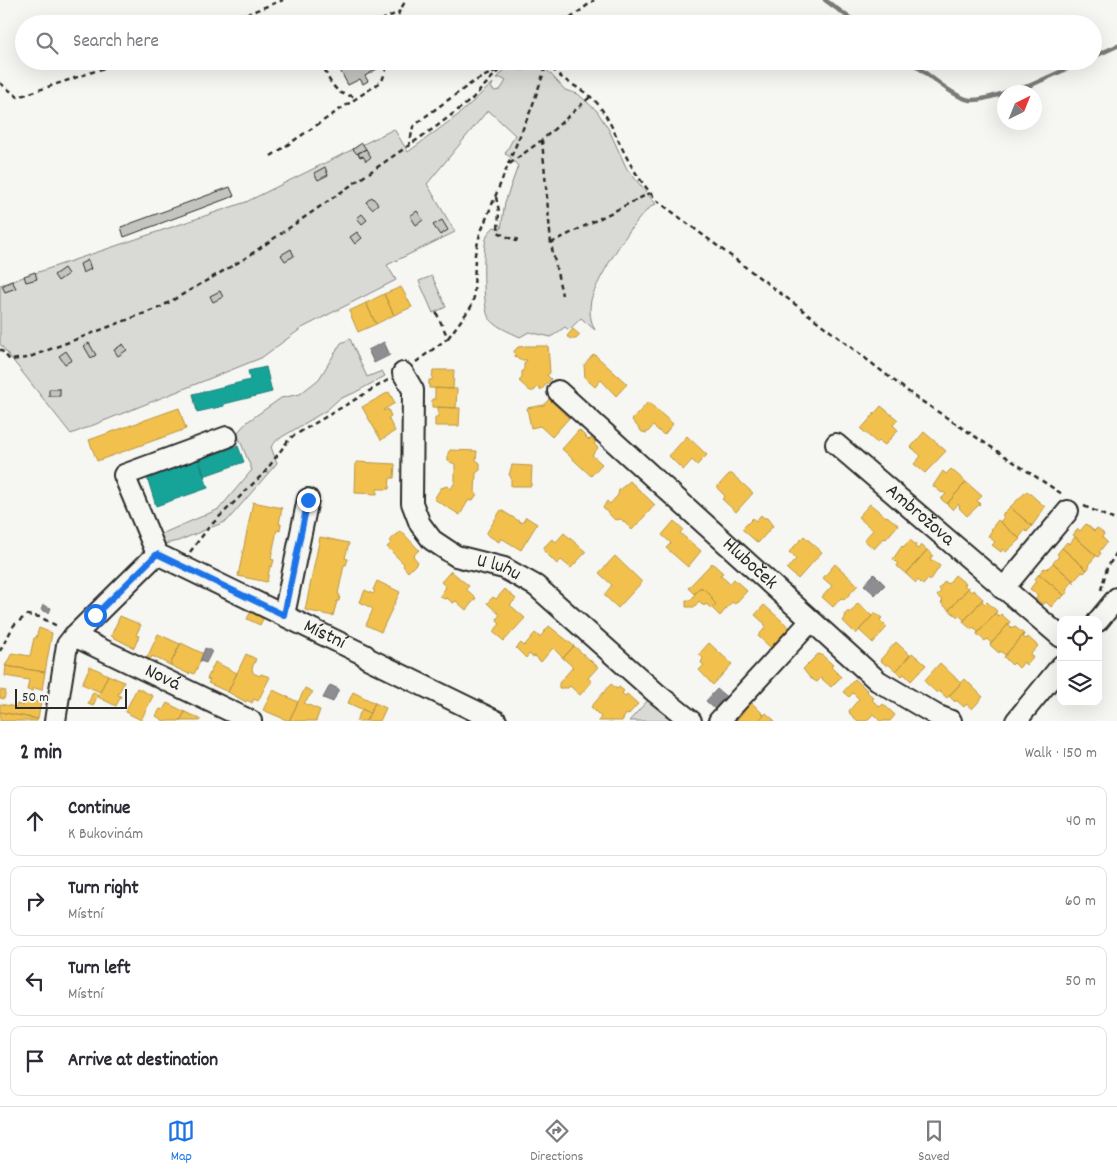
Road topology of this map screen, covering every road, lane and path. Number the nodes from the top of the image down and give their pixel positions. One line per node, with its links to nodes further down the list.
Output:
1 (283, 0): 5 (path)
2 (406, 0): 4 (path)
3 (594, 0): 8 (path)
4 (399, 12): 6 (path); 7 (path)
5 (244, 15)
6 (392, 15)
7 (398, 15)
8 (574, 15)
9 (98, 70): 16 (path)
10 (325, 70): 17 (path)
11 (386, 70): 17 (path)
12 (498, 70): 20 (path)
13 (499, 70): 20 (path)
14 (544, 70): 22 (path)
15 (554, 70): 18 (path)
16 (0, 83)
17 (358, 97): 21 (path)
18 (590, 97): 19 (path); 23 (path)
19 (542, 140): 22 (path); 26 (path)
20 (409, 147): 30 (path)
21 (271, 156)
22 (508, 165): 24 (path)
23 (650, 193): 26 (path); 36 (path)
24 (495, 195): 25 (path); 29 (path)
25 (517, 238)
26 (551, 244): 27 (path)
27 (562, 295)
28 (436, 312): 29 (path)
29 (448, 338): 31 (path)
30 (0, 349)
31 (403, 372): 40 (path); 54 (street, U luhu)
32 (558, 391): 45 (street, Hluboček)
33 (227, 437): 38 (street)
34 (836, 444): 41 (street, Ambrožova)
35 (308, 500): 43 (street, Místní)
36 (1071, 504): 37 (path); 41 (street)
37 (1117, 521)
38 (154, 547): 40 (street, Místní); 47 (street)
39 (1117, 552): 42 (path)
40 (180, 566): 43 (street, Místní)
41 (1002, 589): 46 (street, Ambrožova)
42 (1108, 595): 44 (street)
43 (284, 615): 53 (street, Místní)
44 (1100, 616)
45 (811, 621): 50 (street, Hluboček); 55 (street)
46 (1057, 635)
47 (74, 636): 48 (path); 51 (street); 52 (street, Nová)
48 (0, 651)
49 (1057, 671): 56 (street)
50 (938, 719)
51 (56, 721)
52 (251, 721)
53 (496, 721)
54 (690, 721)
55 (719, 721)
56 (1016, 721)

